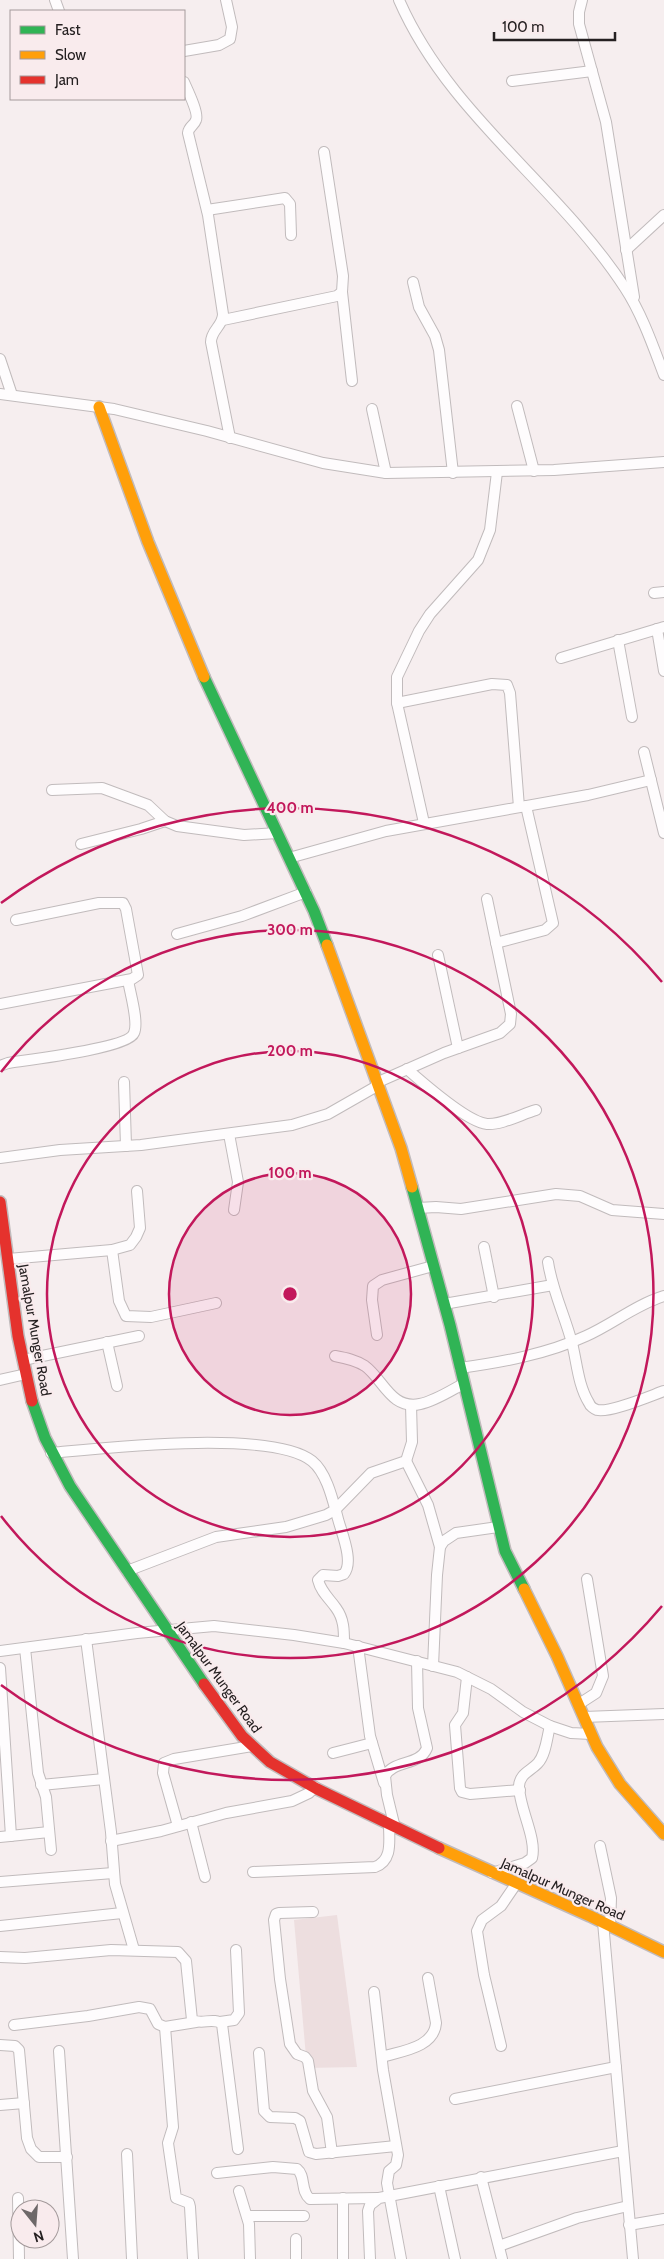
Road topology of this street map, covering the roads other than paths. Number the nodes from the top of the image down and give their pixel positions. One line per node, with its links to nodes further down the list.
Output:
1 (226, 0): 4 (street)
2 (399, 0): 15 (street)
3 (582, 0): 5 (street)
4 (185, 51)
5 (592, 70): 6 (street); 12 (street)
6 (512, 82)
7 (185, 85): 9 (street)
8 (324, 152): 14 (street)
9 (207, 210): 11 (street); 16 (street)
10 (664, 215): 12 (street)
11 (291, 235)
12 (626, 250): 15 (street)
13 (412, 282): 30 (street)
14 (342, 292): 16 (street); 19 (street)
15 (634, 304): 18 (street)
16 (223, 320): 25 (street)
17 (0, 359): 21 (street)
18 (664, 374)
19 (352, 381)
20 (0, 394): 21 (street)
21 (12, 394): 23 (street)
22 (517, 406): 27 (street)
23 (99, 407): 25 (street); 43 (street)
24 (372, 409): 29 (street)
25 (230, 438): 29 (street)
26 (664, 462): 27 (street)
27 (534, 471): 28 (street)
28 (497, 472): 30 (street); 35 (street)
29 (386, 473): 30 (street)
30 (453, 473)
31 (661, 628): 32 (street); 34 (street)
32 (618, 640): 33 (street); 36 (street)
33 (561, 658)
34 (664, 671)
35 (398, 702): 40 (street); 42 (street)
36 (632, 717)
37 (644, 752): 38 (street)
38 (651, 780): 40 (street); 44 (street)
39 (52, 790): 41 (street)
40 (523, 806): 42 (street); 51 (street)
41 (165, 821): 43 (street); 45 (street)
42 (424, 824): 46 (street)
43 (277, 833): 46 (street)
44 (664, 833)
45 (81, 844)
46 (289, 858): 47 (street)
47 (306, 892): 50 (street); 59 (street)
48 (487, 899): 51 (street)
49 (16, 920): 53 (street)
50 (177, 934)
51 (496, 943): 55 (street)
52 (438, 955): 55 (street)
53 (128, 980): 54 (street); 56 (street)
54 (0, 1004)
55 (458, 1048): 57 (street)
56 (0, 1066)
57 (407, 1069): 59 (street); 60 (street)
58 (124, 1082): 62 (street)
59 (377, 1085): 61 (street); 66 (street)
60 (536, 1110)
61 (229, 1134): 62 (street); 67 (street)
62 (126, 1146): 63 (street)
63 (0, 1158)
64 (137, 1191): 70 (street)
65 (0, 1202): 71 (street, Jamalpur Munger Road)
66 (418, 1208): 68 (street); 73 (street)
67 (234, 1210)
68 (664, 1214)
69 (484, 1247): 76 (street)
70 (112, 1250): 71 (street); 78 (street)
71 (8, 1259): 74 (street, Jamalpur Munger Road)
72 (548, 1262): 75 (street)
73 (433, 1266): 79 (street); 81 (street)
74 (6, 1281): 85 (street, Jamalpur Munger Road)
75 (553, 1285): 76 (street); 83 (street)
76 (494, 1296): 79 (street)
77 (664, 1296): 83 (street)
78 (216, 1303)
79 (444, 1304): 86 (street)
80 (139, 1336): 82 (street)
81 (378, 1336)
82 (107, 1342): 85 (street); 90 (street)
83 (572, 1342): 86 (street); 91 (street)
84 (335, 1356): 92 (street)
85 (23, 1360): 87 (street, Jamalpur Munger Road)
86 (460, 1368): 89 (street)
87 (26, 1374): 88 (street); 93 (street, Jamalpur Munger Road)
88 (0, 1380)
89 (463, 1384): 92 (street); 96 (street)
90 (117, 1386)
91 (664, 1391)
92 (411, 1405): 94 (street)
93 (51, 1453): 95 (street); 98 (street, Jamalpur Munger Road)
94 (406, 1461): 95 (street); 97 (street)
95 (335, 1510): 98 (street); 102 (street)
96 (498, 1528): 97 (street); 110 (street)
97 (440, 1547): 107 (street)
98 (127, 1571): 100 (street, Jamalpur Munger Road)
99 (586, 1579): 110 (street)
100 (166, 1630): 101 (street); 102 (street); 116 (street, Jamalpur Munger Road)
101 (86, 1639): 104 (street); 118 (street)
102 (344, 1643): 103 (street)
103 (358, 1646): 106 (street); 115 (street)
104 (25, 1648): 105 (street); 120 (street)
105 (0, 1652)
106 (417, 1661): 107 (street); 119 (street)
107 (433, 1666): 109 (street)
108 (0, 1668): 128 (street)
109 (467, 1677): 113 (street); 122 (street)
110 (579, 1704): 112 (street)
111 (664, 1714): 112 (street)
112 (584, 1717): 114 (street)
113 (550, 1726): 114 (street); 122 (street)
114 (591, 1734): 127 (street)
115 (372, 1742): 117 (street); 119 (street)
116 (252, 1746): 121 (street, Jamalpur Munger Road); 124 (street)
117 (333, 1753)
118 (104, 1779): 120 (street); 129 (street)
119 (384, 1784): 125 (street)
120 (42, 1785): 126 (street)
121 (315, 1787): 123 (street); 125 (street, Jamalpur Munger Road)
122 (520, 1790): 134 (street)
123 (191, 1822): 124 (street); 135 (street)
124 (178, 1826): 129 (street)
125 (392, 1826): 132 (street); 134 (street, Jamalpur Munger Road)
126 (49, 1832): 128 (street); 131 (street)
127 (664, 1834)
128 (5, 1836)
129 (111, 1840): 133 (street)
130 (600, 1846): 140 (street)
131 (51, 1850)
132 (253, 1872)
133 (113, 1873): 136 (street); 138 (street)
134 (491, 1873): 137 (street, Jamalpur Munger Road)
135 (204, 1877)
136 (0, 1882)
137 (516, 1884): 140 (street, Jamalpur Munger Road); 153 (street)
138 (122, 1912): 141 (street); 142 (street)
139 (313, 1912): 164 (street)
140 (607, 1924): 144 (street, Jamalpur Munger Road); 157 (street)
141 (0, 1926)
142 (134, 1950): 145 (street); 148 (street)
143 (236, 1950): 149 (street)
144 (664, 1952)
145 (0, 1957)
146 (428, 1978): 156 (street)
147 (374, 1992): 156 (street)
148 (196, 2022): 149 (street); 151 (street)
149 (220, 2022): 162 (street)
150 (14, 2025): 151 (street)
151 (165, 2027): 184 (street)
152 (0, 2045): 159 (street)
153 (501, 2046)
154 (59, 2051): 166 (street)
155 (259, 2054): 164 (street)
156 (382, 2057): 161 (street)
157 (616, 2067): 158 (street); 163 (street)
158 (455, 2099)
159 (24, 2103): 160 (street); 166 (street)
160 (0, 2105)
161 (396, 2146): 164 (street); 171 (street)
162 (238, 2149)
163 (623, 2151): 168 (street); 174 (street)
164 (332, 2153)
165 (127, 2154): 183 (street)
166 (67, 2158): 182 (street)
167 (216, 2173): 173 (street)
168 (481, 2177): 169 (street); 180 (street)
169 (439, 2186): 171 (street); 190 (street)
170 (239, 2191): 175 (street)
171 (384, 2196): 173 (street); 188 (street); 189 (street)
172 (18, 2198): 181 (street)
173 (343, 2198): 187 (street)
174 (628, 2206): 178 (street); 180 (street)
175 (247, 2216): 176 (street); 185 (street)
176 (304, 2216)
177 (664, 2220): 178 (street)
178 (629, 2225): 192 (street)
179 (296, 2239): 186 (street)
180 (499, 2246): 191 (street)
181 (18, 2259)
182 (72, 2259)
183 (132, 2259)
184 (193, 2259)
185 (250, 2259)
186 (296, 2259)
187 (343, 2259)
188 (370, 2259)
189 (401, 2259)
190 (455, 2259)
191 (502, 2259)
192 (632, 2259)

